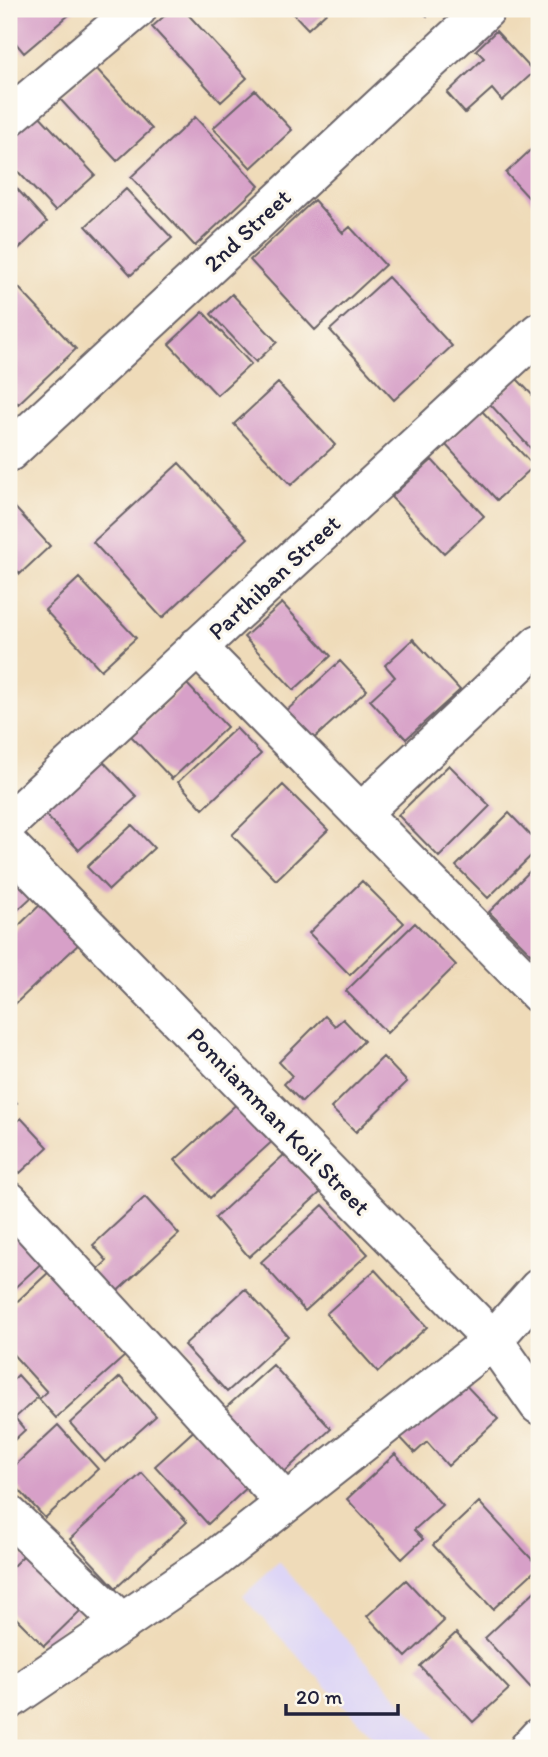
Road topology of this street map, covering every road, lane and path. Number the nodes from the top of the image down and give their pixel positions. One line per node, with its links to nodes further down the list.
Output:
1 (137, 9): 3 (street)
2 (486, 9): 5 (street, 2nd Street)
3 (9, 117)
4 (539, 332): 7 (street, Parthiban Street)
5 (9, 452)
6 (538, 646): 8 (street)
7 (197, 647): 8 (street); 9 (street, Parthiban Street)
8 (361, 813): 11 (street)
9 (9, 822)
10 (9, 846): 14 (street, Ponniamman Koil Street)
11 (539, 994)
12 (9, 1201): 16 (street)
13 (539, 1288): 14 (street)
14 (493, 1340): 15 (street, Ponniamman Koil Street); 16 (street)
15 (539, 1405)
16 (285, 1502): 18 (street)
17 (9, 1515): 18 (street)
18 (122, 1623): 19 (street)
19 (9, 1700)
20 (539, 1738): 21 (street)
21 (529, 1748)

